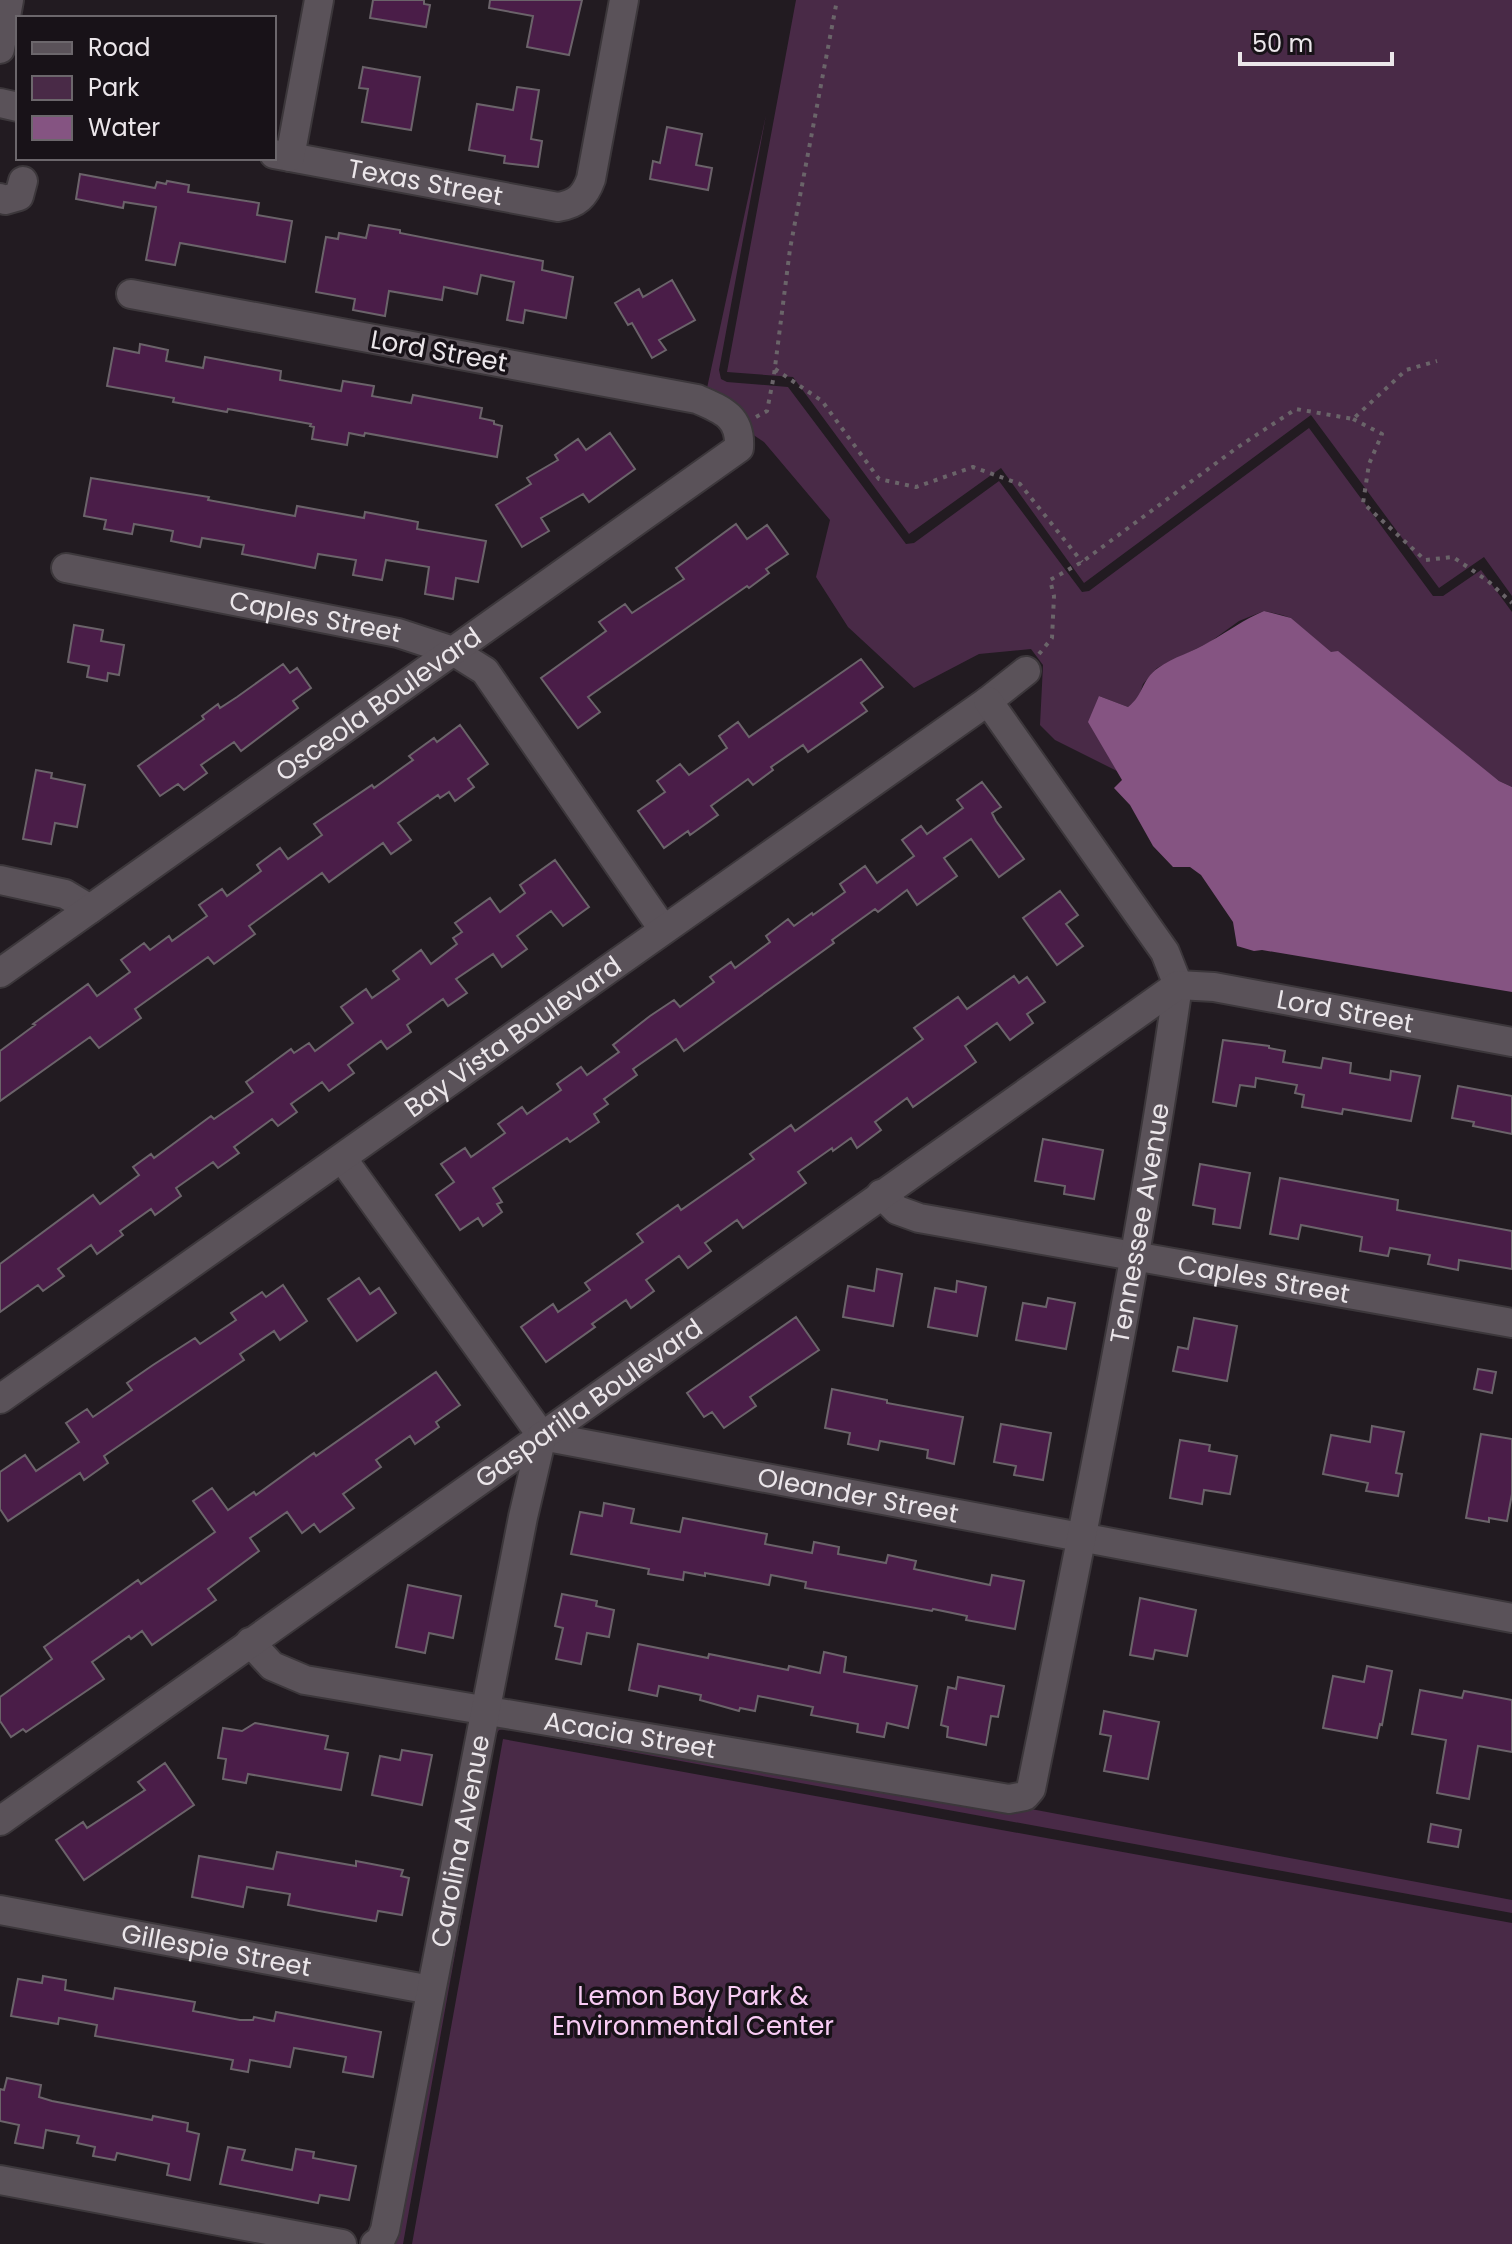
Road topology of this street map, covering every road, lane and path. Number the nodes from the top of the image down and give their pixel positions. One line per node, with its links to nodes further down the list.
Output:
1 (9, 0): 5 (street)
2 (319, 0): 6 (street)
3 (624, 0): 6 (street, Texas Street)
4 (837, 0): 11 (path)
5 (0, 49)
6 (282, 156)
7 (23, 181): 8 (street)
8 (0, 198)
9 (131, 294): 13 (street, Lord Street)
10 (1437, 361): 12 (path)
11 (775, 369): 13 (path); 14 (path)
12 (1353, 419): 14 (path); 16 (path)
13 (737, 427): 17 (street, Osceola Boulevard)
14 (1082, 562): 18 (path)
15 (66, 568): 17 (street, Caples Street)
16 (1512, 603)
17 (453, 651): 21 (street, Osceola Boulevard); 22 (street, Caples Street)
18 (1026, 671): 19 (street, Bay Vista Boulevard)
19 (988, 701): 22 (street, Bay Vista Boulevard); 24 (street)
20 (0, 880): 21 (street)
21 (90, 909): 23 (street, Osceola Boulevard)
22 (663, 929): 26 (street, Bay Vista Boulevard)
23 (0, 973)
24 (1178, 985): 25 (street, Lord Street); 27 (street, Gasparilla Boulevard); 28 (street, Tennessee Avenue)
25 (1512, 1042)
26 (342, 1158): 30 (street, Bay Vista Boulevard); 31 (street)
27 (881, 1194): 28 (street, Caples Street); 31 (street, Gasparilla Boulevard)
28 (1133, 1255): 29 (street, Caples Street); 32 (street, Tennessee Avenue)
29 (1512, 1323)
30 (0, 1399)
31 (542, 1436): 32 (street, Oleander Street); 34 (street, Gasparilla Boulevard); 35 (street, Carolina Avenue)
32 (1082, 1536): 33 (street, Oleander Street); 36 (street, Tennessee Avenue)
33 (1512, 1618)
34 (250, 1642): 35 (street, Acacia Street); 37 (street, Gasparilla Boulevard)
35 (486, 1710): 36 (street, Acacia Street); 39 (street, Carolina Avenue)
36 (1025, 1796)
37 (0, 1821)
38 (0, 1910): 39 (street, Gillespie Street)
39 (431, 1990): 42 (street, Carolina Avenue)
40 (0, 2180): 41 (street)
41 (342, 2244)
42 (375, 2244)

